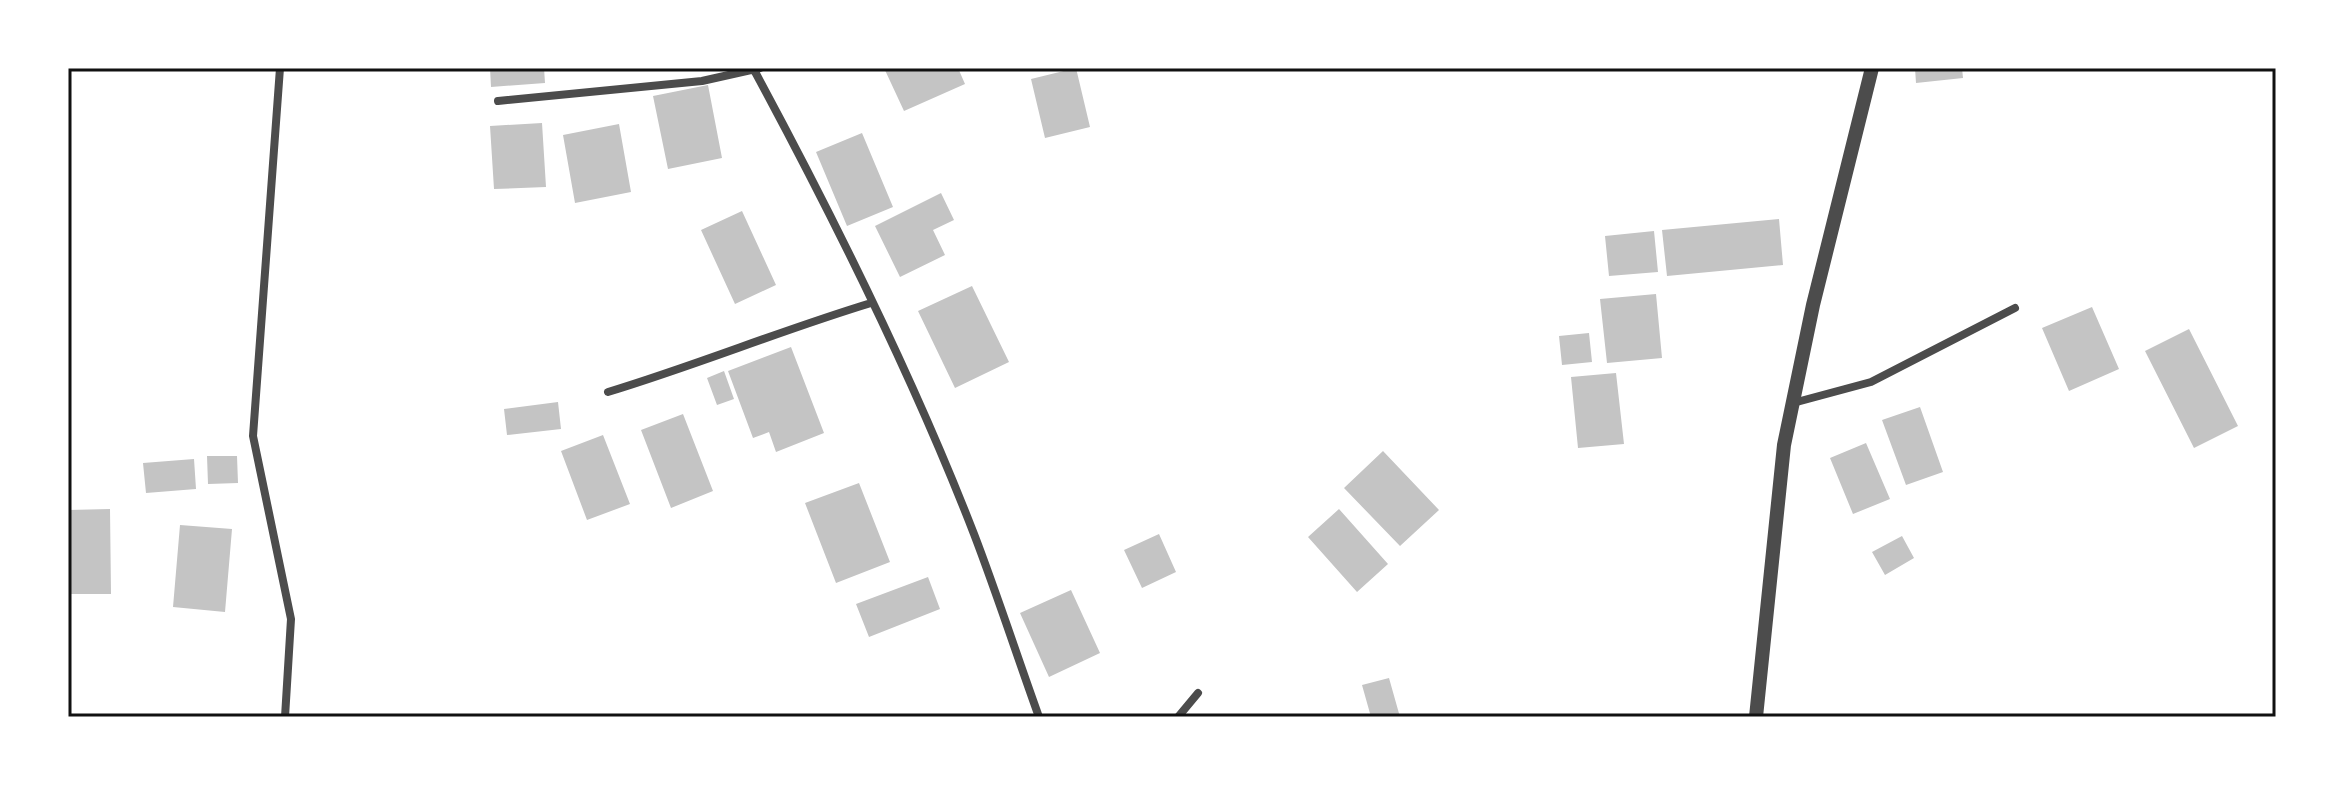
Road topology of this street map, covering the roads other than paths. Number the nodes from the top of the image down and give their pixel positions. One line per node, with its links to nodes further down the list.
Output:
1 (280, 68): 10 (street)
2 (1872, 68): 8 (street)
3 (755, 69): 4 (street); 5 (street)
4 (498, 101)
5 (871, 303): 7 (street); 11 (street)
6 (2015, 308): 8 (street)
7 (608, 392)
8 (1793, 404): 13 (street)
9 (1198, 693): 12 (street)
10 (285, 717)
11 (1039, 717)
12 (1178, 717)
13 (1756, 717)

